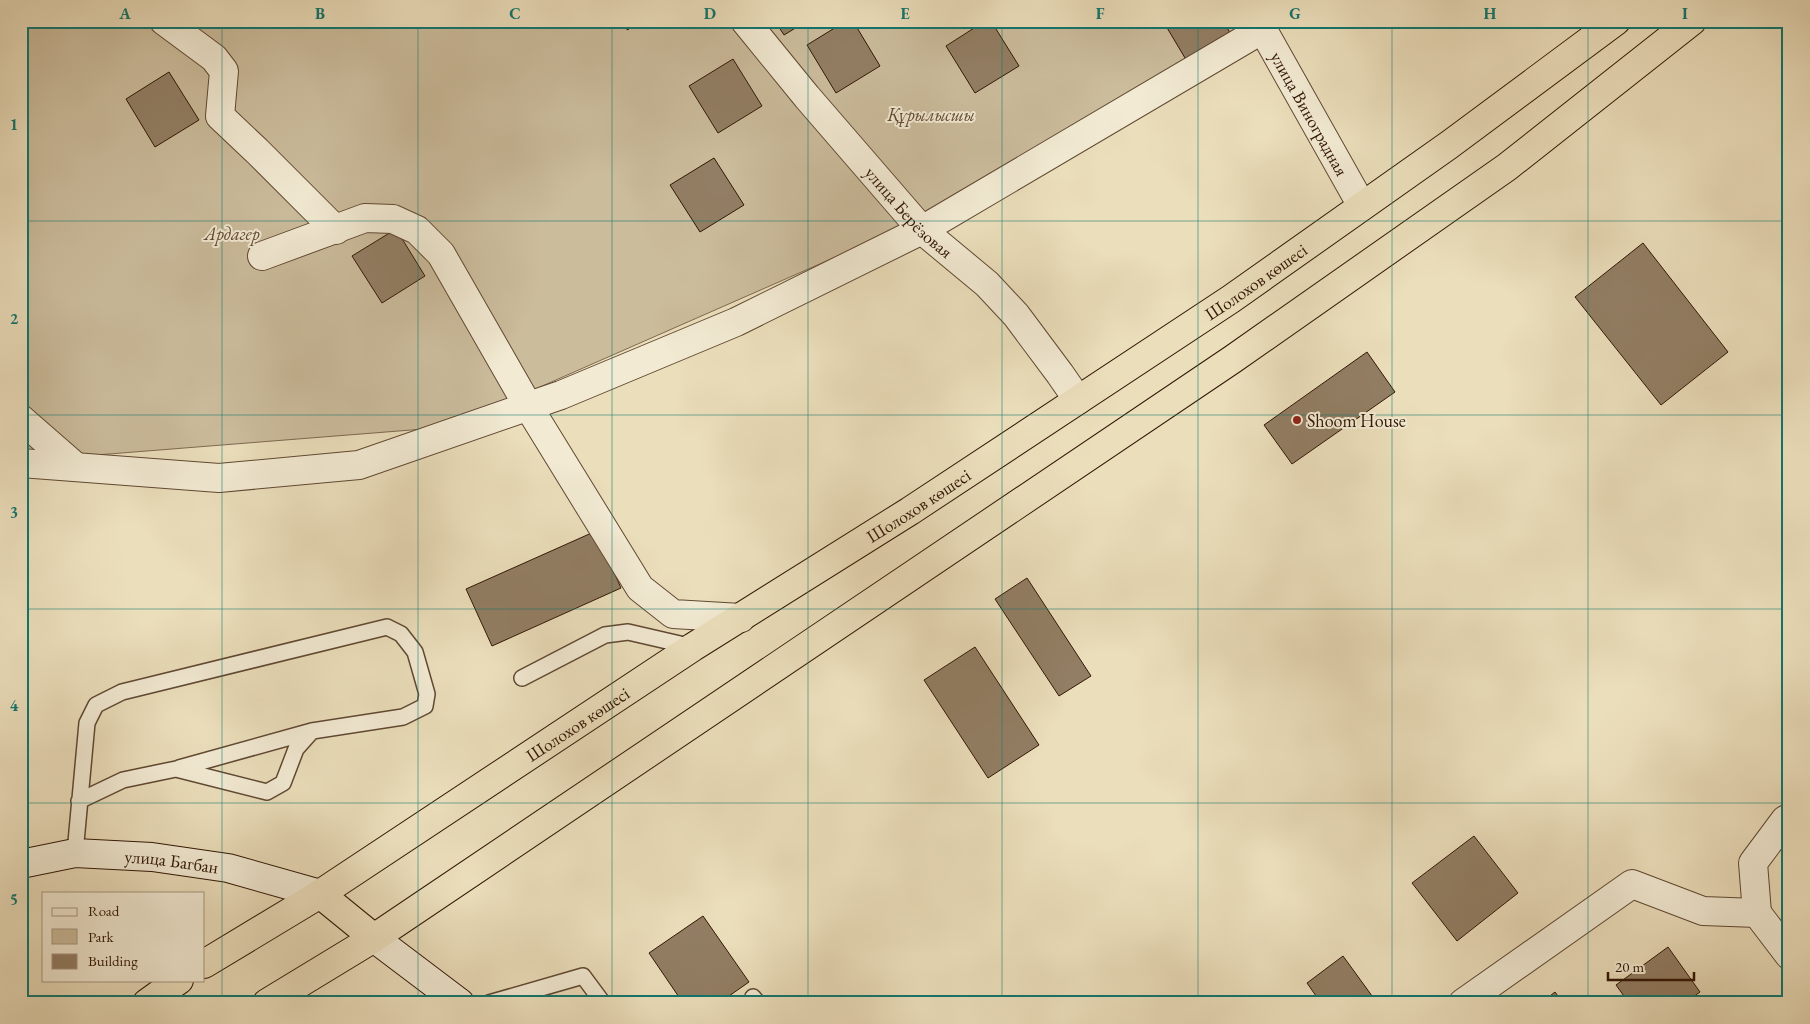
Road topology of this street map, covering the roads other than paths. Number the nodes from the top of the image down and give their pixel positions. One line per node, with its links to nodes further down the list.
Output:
1 (164, 21): 7 (street)
2 (744, 21): 8 (street, улица Берёзовая)
3 (1616, 21): 6 (highway, Шолохов көшесі)
4 (1692, 21): 26 (highway)
5 (1260, 25): 6 (street, улица Виноградная); 8 (street)
6 (1362, 206): 10 (highway, Шолохов көшесі)
7 (336, 230): 9 (street); 11 (street)
8 (922, 230): 10 (street, улица Берёзовая); 11 (street)
9 (262, 256)
10 (1078, 400): 15 (highway, Шолохов көшесі)
11 (528, 406): 14 (street); 15 (street)
12 (21, 419): 14 (street)
13 (21, 463): 14 (street)
14 (76, 467)
15 (741, 618): 16 (highway, Шолохов көшесі)
16 (694, 647): 17 (lane); 24 (highway, Шолохов көшесі)
17 (522, 678)
18 (312, 731): 19 (lane); 19 (lane); 20 (lane)
19 (176, 769): 20 (lane)
20 (79, 801): 22 (lane)
21 (1789, 818): 25 (street)
22 (75, 853): 23 (street, улица Багбан); 24 (street, улица Багбан)
23 (21, 864)
24 (320, 894): 26 (highway); 28 (highway, Шолохов көшесі)
25 (1757, 912): 27 (street); 35 (street)
26 (374, 938): 31 (highway); 32 (street)
27 (1789, 955)
28 (205, 963)
29 (176, 982): 30 (highway)
30 (147, 1003)
31 (267, 1003)
32 (460, 1003)
33 (489, 1003): 34 (lane)
34 (603, 1003)
35 (1463, 1003)

